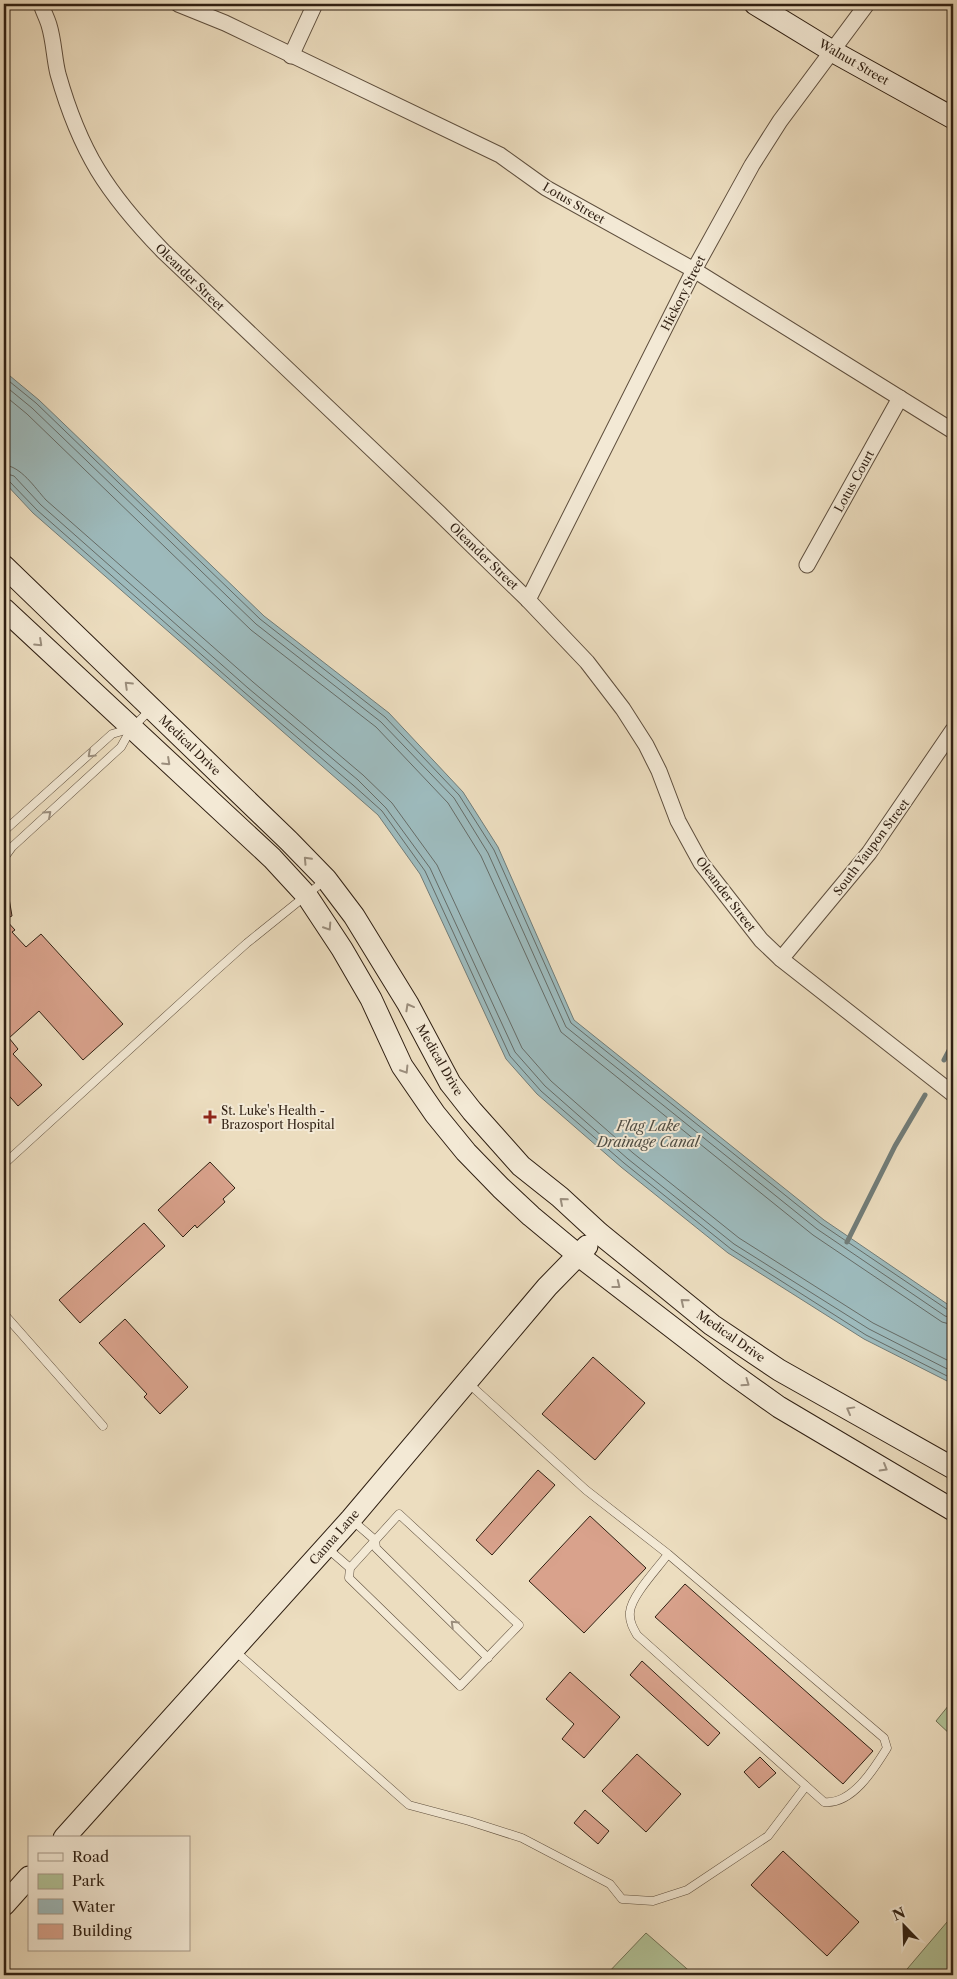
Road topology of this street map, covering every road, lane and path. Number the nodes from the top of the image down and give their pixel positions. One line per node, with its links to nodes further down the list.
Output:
1 (40, 4): 14 (street, Oleander Street)
2 (178, 4): 7 (street, Lotus Street)
3 (315, 4): 7 (street)
4 (755, 4): 6 (street, Walnut Street)
5 (867, 4): 6 (street, Hickory Street)
6 (832, 51): 8 (street, Walnut Street); 9 (street, Hickory Street)
7 (291, 56): 9 (street, Lotus Street)
8 (953, 118)
9 (694, 270): 10 (street, Lotus Street); 14 (street, Hickory Street)
10 (900, 398): 11 (street, Lotus Street); 12 (street, Lotus Court)
11 (953, 431)
12 (807, 565)
13 (4, 566): 16 (street, Medical Drive, one-way to 13)
14 (528, 600): 23 (street, Oleander Street)
15 (4, 609): 17 (street, one-way to 17)
16 (152, 708): 17 (lane); 21 (street, Medical Drive, one-way to 16)
17 (131, 729): 19 (lane, one-way to 19); 20 (lane, one-way to 17); 22 (street, one-way to 22)
18 (953, 730): 23 (street, South Yaupon Street)
19 (4, 831)
20 (4, 858)
21 (326, 880): 22 (lane); 26 (street, Medical Drive, one-way to 21)
22 (307, 896): 25 (lane); 27 (street, one-way to 27)
23 (781, 959): 24 (street, Oleander Street)
24 (953, 1094)
25 (4, 1164)
26 (599, 1233): 27 (street, Canna Lane); 31 (street, Medical Drive, one-way to 26)
27 (578, 1255): 29 (street, Canna Lane); 32 (street, one-way to 32)
28 (4, 1314): 30 (lane)
29 (466, 1381): 33 (street, Canna Lane); 36 (lane)
30 (103, 1426)
31 (953, 1468)
32 (953, 1510)
33 (351, 1519): 34 (lane); 35 (street, Canna Lane)
34 (375, 1540): 37 (lane); 39 (lane, one-way to 34); 39 (lane)
35 (326, 1547): 37 (lane); 38 (street, Canna Lane)
36 (668, 1554): 40 (lane); 40 (lane)
37 (350, 1568): 39 (lane)
38 (234, 1650): 40 (lane); 41 (street, Canna Lane)
39 (488, 1658)
40 (806, 1786)
41 (66, 1836)
42 (28, 1879): 43 (street)
43 (4, 1905)

